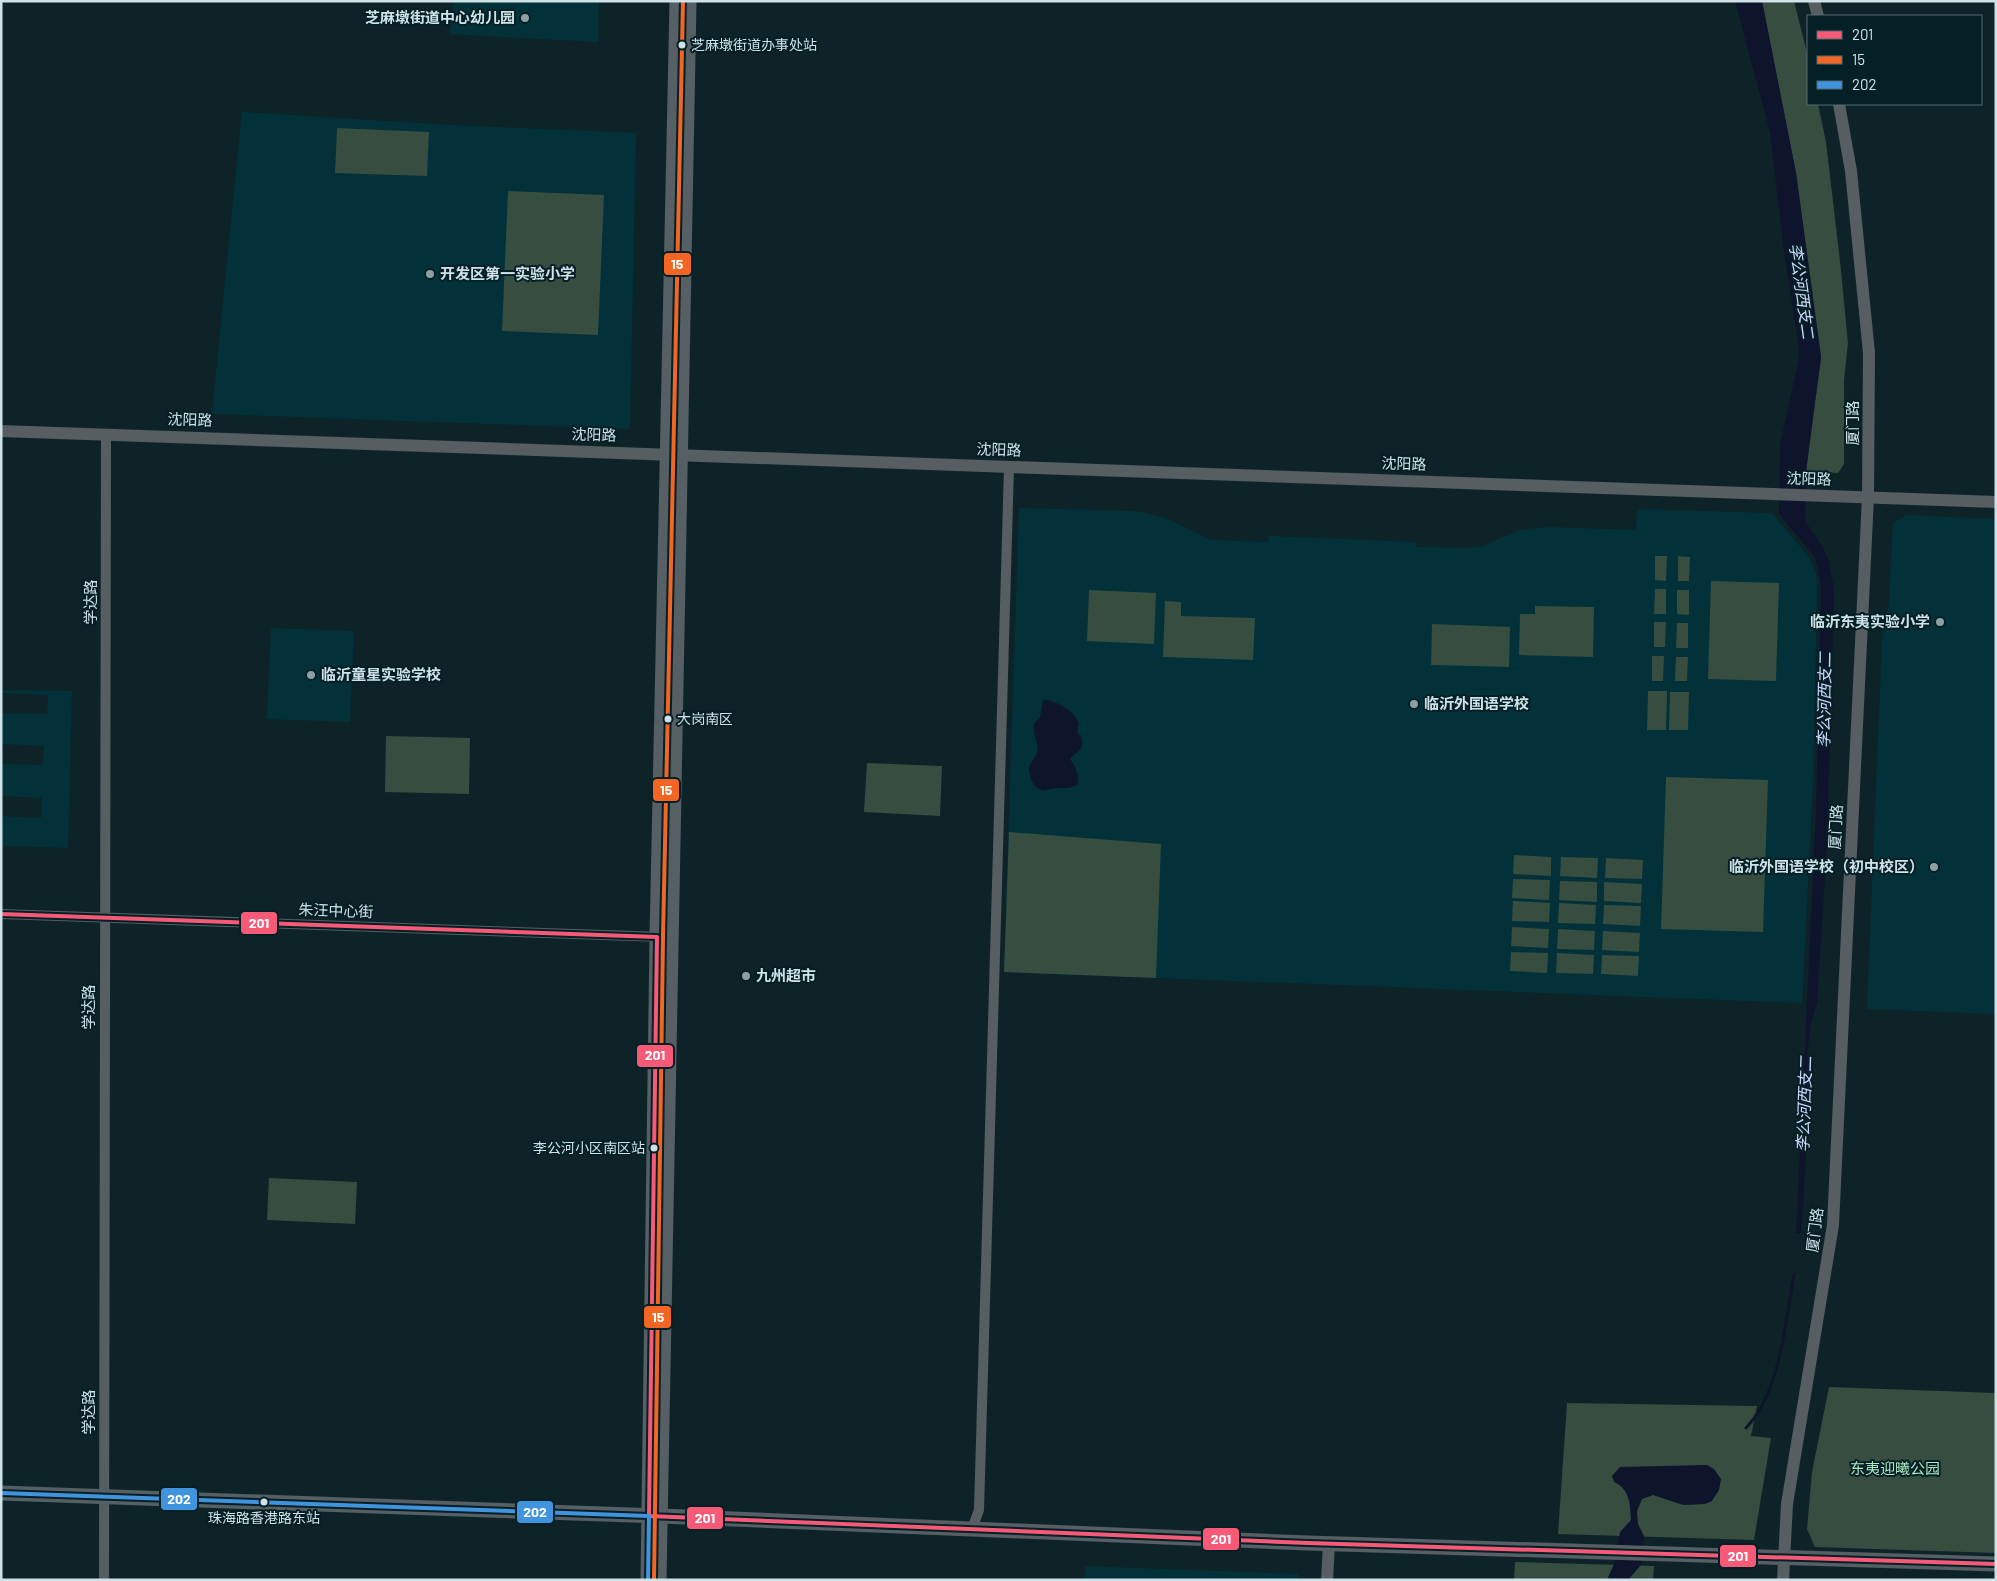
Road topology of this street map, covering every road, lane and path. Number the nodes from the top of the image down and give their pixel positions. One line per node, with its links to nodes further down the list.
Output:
1 (678, 1): 8 (main road)
2 (689, 1): 8 (main road)
3 (1814, 1): 4 (street)
4 (1818, 15)
5 (1839, 105): 10 (street, 厦门路)
6 (1, 430): 7 (street, 沈阳路)
7 (106, 434): 8 (street, 沈阳路); 13 (street, 学达路)
8 (674, 454): 9 (street, 沈阳路); 14 (main road)
9 (1010, 466): 10 (street, 沈阳路); 18 (street)
10 (1868, 497): 11 (street, 沈阳路); 20 (street, 厦门路)
11 (1996, 502)
12 (1, 914): 13 (street, 朱汪中心街)
13 (104, 918): 14 (street, 朱汪中心街); 16 (street, 学达路)
14 (664, 937): 17 (main road)
15 (1, 1493): 16 (main road)
16 (104, 1497): 17 (main road); 22 (street, 学达路)
17 (655, 1516): 18 (main road); 23 (main road); 24 (main road)
18 (972, 1529): 19 (main road)
19 (1329, 1544): 20 (main road); 25 (street)
20 (1784, 1557): 21 (main road); 26 (street, 厦门路)
21 (1996, 1564)
22 (104, 1580)
23 (648, 1580)
24 (659, 1580)
25 (1327, 1580)
26 (1783, 1580)

